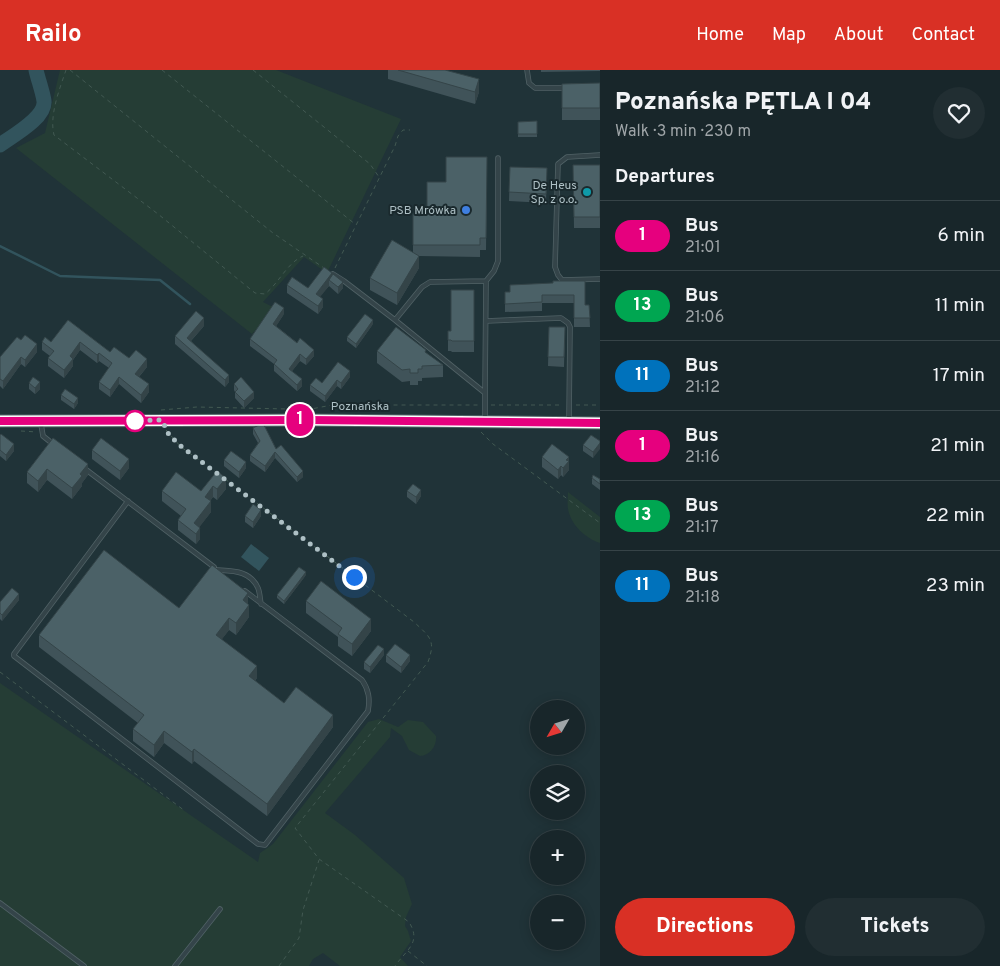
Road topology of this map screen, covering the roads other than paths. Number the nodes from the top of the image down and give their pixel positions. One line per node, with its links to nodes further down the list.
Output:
1 (527, 70): 2 (lane)
2 (572, 88)
3 (600, 155): 6 (lane)
4 (498, 158): 7 (lane)
5 (334, 274): 8 (lane)
6 (600, 280)
7 (486, 281): 8 (lane); 9 (lane)
8 (395, 320): 10 (lane)
9 (486, 321): 10 (lane); 14 (lane)
10 (485, 393): 13 (lane)
11 (0, 421): 12 (street, Poznańska)
12 (40, 421): 13 (street, Poznańska); 16 (lane)
13 (481, 421): 14 (street, Poznańska)
14 (570, 422): 15 (street, Poznańska)
15 (600, 423)
16 (58, 448)
17 (80, 464): 18 (lane)
18 (128, 501): 19 (lane); 22 (lane)
19 (217, 570): 20 (lane); 22 (lane)
20 (224, 575)
21 (239, 587): 22 (lane)
22 (261, 604)
23 (0, 903): 25 (lane)
24 (220, 909): 26 (lane)
25 (84, 966)
26 (174, 966)

